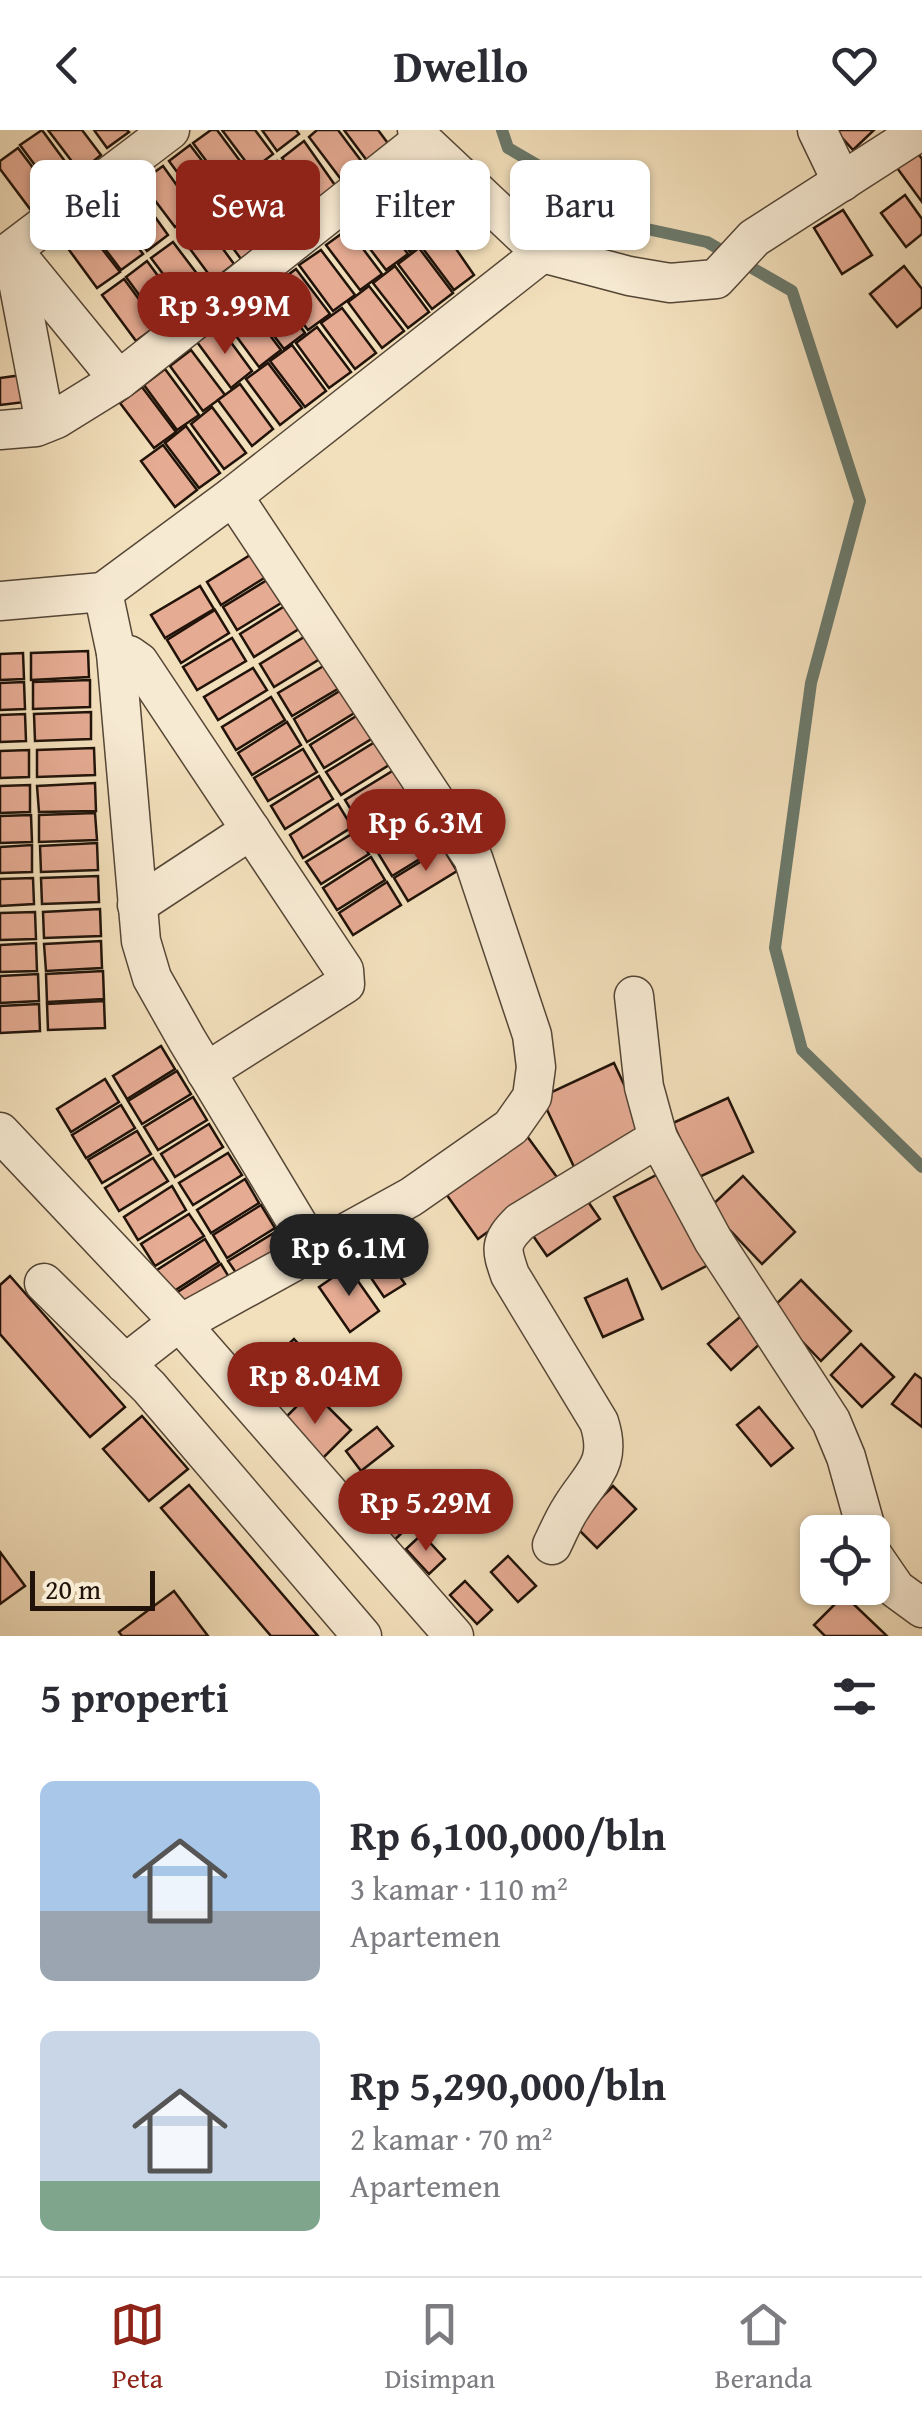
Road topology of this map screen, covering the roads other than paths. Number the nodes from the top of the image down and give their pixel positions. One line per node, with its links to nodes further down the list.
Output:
1 (170, 130): 6 (street)
2 (818, 130): 5 (street)
3 (922, 130): 5 (street)
4 (420, 135): 7 (street); 8 (street)
5 (842, 182): 7 (street)
6 (6, 242): 8 (street); 9 (street)
7 (542, 253): 11 (street)
8 (119, 380): 9 (street)
9 (45, 423): 10 (street)
10 (0, 430)
11 (234, 496): 12 (street); 21 (street)
12 (104, 592): 13 (street); 14 (street)
13 (0, 601)
14 (116, 653): 15 (street); 16 (street)
15 (250, 830): 16 (street); 18 (street)
16 (138, 905): 18 (street)
17 (634, 996): 20 (street)
18 (206, 1072): 21 (street)
19 (0, 1132): 23 (street)
20 (658, 1138): 24 (street); 25 (street)
21 (314, 1251): 23 (street)
22 (44, 1282): 23 (street)
23 (153, 1344): 28 (street); 29 (street)
24 (862, 1515)
25 (552, 1545)
26 (890, 1580): 27 (street)
27 (922, 1608)
28 (362, 1636)
29 (454, 1636)

